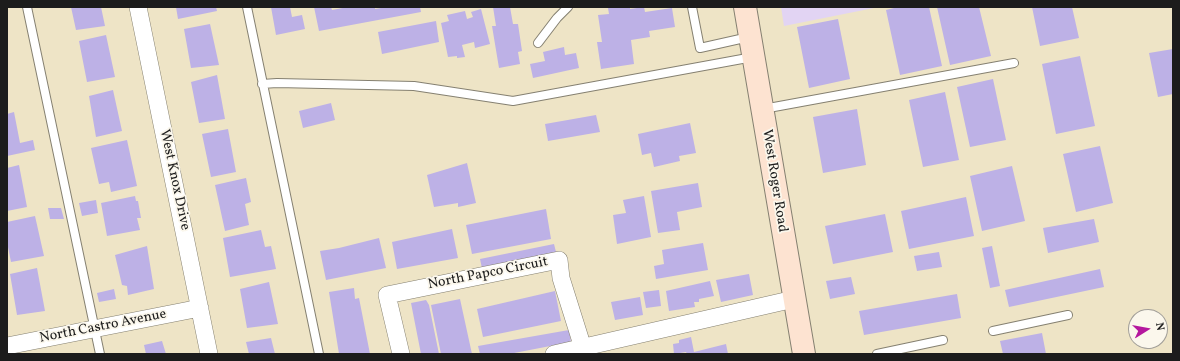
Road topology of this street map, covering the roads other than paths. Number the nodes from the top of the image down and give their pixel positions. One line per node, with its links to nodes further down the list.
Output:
1 (27, 7): 15 (lane)
2 (138, 7): 13 (street, West Knox Drive)
3 (246, 7): 10 (lane)
4 (568, 7): 7 (lane)
5 (692, 7): 8 (lane)
6 (745, 7): 8 (street, West Roger Road)
7 (538, 43)
8 (752, 47): 10 (lane); 11 (street, West Roger Road)
9 (1014, 63): 11 (lane)
10 (262, 84): 22 (lane)
11 (762, 110): 12 (street, West Roger Road)
12 (794, 299): 19 (street); 25 (street, West Roger Road)
13 (200, 308): 15 (street, North Castro Avenue); 21 (street, West Knox Drive)
14 (1068, 315): 16 (lane)
15 (95, 329): 18 (street, North Castro Avenue); 20 (lane)
16 (993, 330)
17 (943, 340): 26 (lane)
18 (7, 346)
19 (584, 348): 23 (street, North Papco Circuit); 24 (street)
20 (100, 354)
21 (209, 354)
22 (319, 354)
23 (401, 354)
24 (554, 354)
25 (804, 354)
26 (877, 354)

